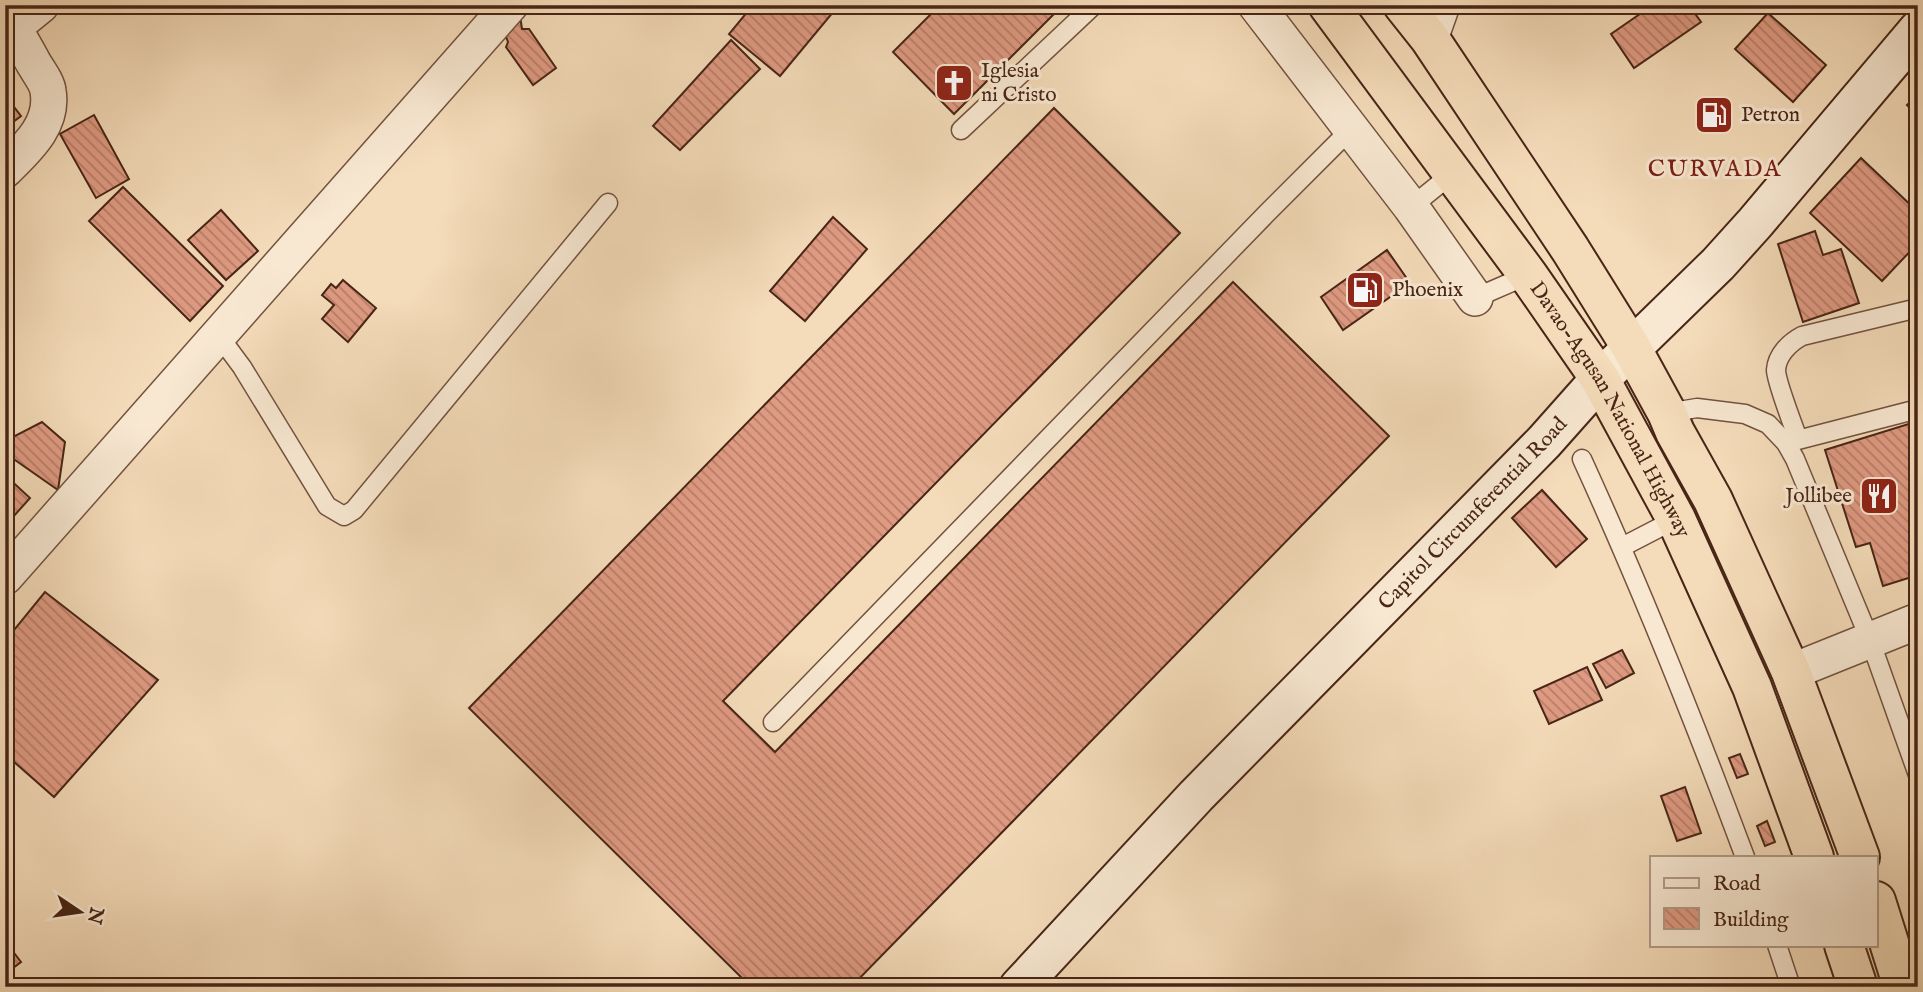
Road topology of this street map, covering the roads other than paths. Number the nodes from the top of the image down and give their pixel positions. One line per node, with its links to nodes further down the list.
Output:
1 (510, 5): 18 (street)
2 (1094, 5): 10 (lane)
3 (1256, 5): 9 (street)
4 (1328, 5): 12 (highway, Davao-Agusan National Highway)
5 (1402, 5): 7 (highway, Davao-Agusan National Highway)
6 (20, 16): 11 (street)
7 (1436, 22): 19 (highway, Davao-Agusan National Highway)
8 (1918, 30): 19 (main road, Capitol Circumferential Road)
9 (1352, 129): 14 (street); 31 (lane)
10 (961, 130)
11 (5, 170)
12 (1453, 173): 14 (lane); 15 (highway, Davao-Agusan National Highway)
13 (608, 203): 18 (lane)
14 (1411, 207): 16 (street)
15 (1528, 275): 16 (lane); 20 (highway, Davao-Agusan National Highway)
16 (1475, 298)
17 (1918, 308): 23 (lane)
18 (219, 336): 27 (street)
19 (1632, 347): 20 (main road, Capitol Circumferential Road); 22 (highway, Davao-Agusan National Highway)
20 (1600, 379): 25 (highway, Davao-Agusan National Highway); 39 (main road, Capitol Circumferential Road)
21 (1918, 409): 23 (lane)
22 (1667, 413): 23 (lane); 30 (highway, Davao-Agusan National Highway)
23 (1792, 441): 29 (lane)
24 (1582, 459): 26 (lane)
25 (1676, 519): 26 (lane); 34 (highway, Davao-Agusan National Highway)
26 (1622, 547): 33 (lane)
27 (5, 578)
28 (1918, 621): 29 (street)
29 (1870, 640): 30 (street); 32 (lane)
30 (1790, 672): 35 (highway, Davao-Agusan National Highway)
31 (773, 722)
32 (1918, 775)
33 (1745, 856)
34 (1814, 856)
35 (1860, 856)
36 (1878, 907): 42 (highway)
37 (1777, 946): 40 (lane)
38 (1844, 946): 41 (highway)
39 (1019, 987)
40 (1791, 987)
41 (1858, 987)
42 (1903, 987)

